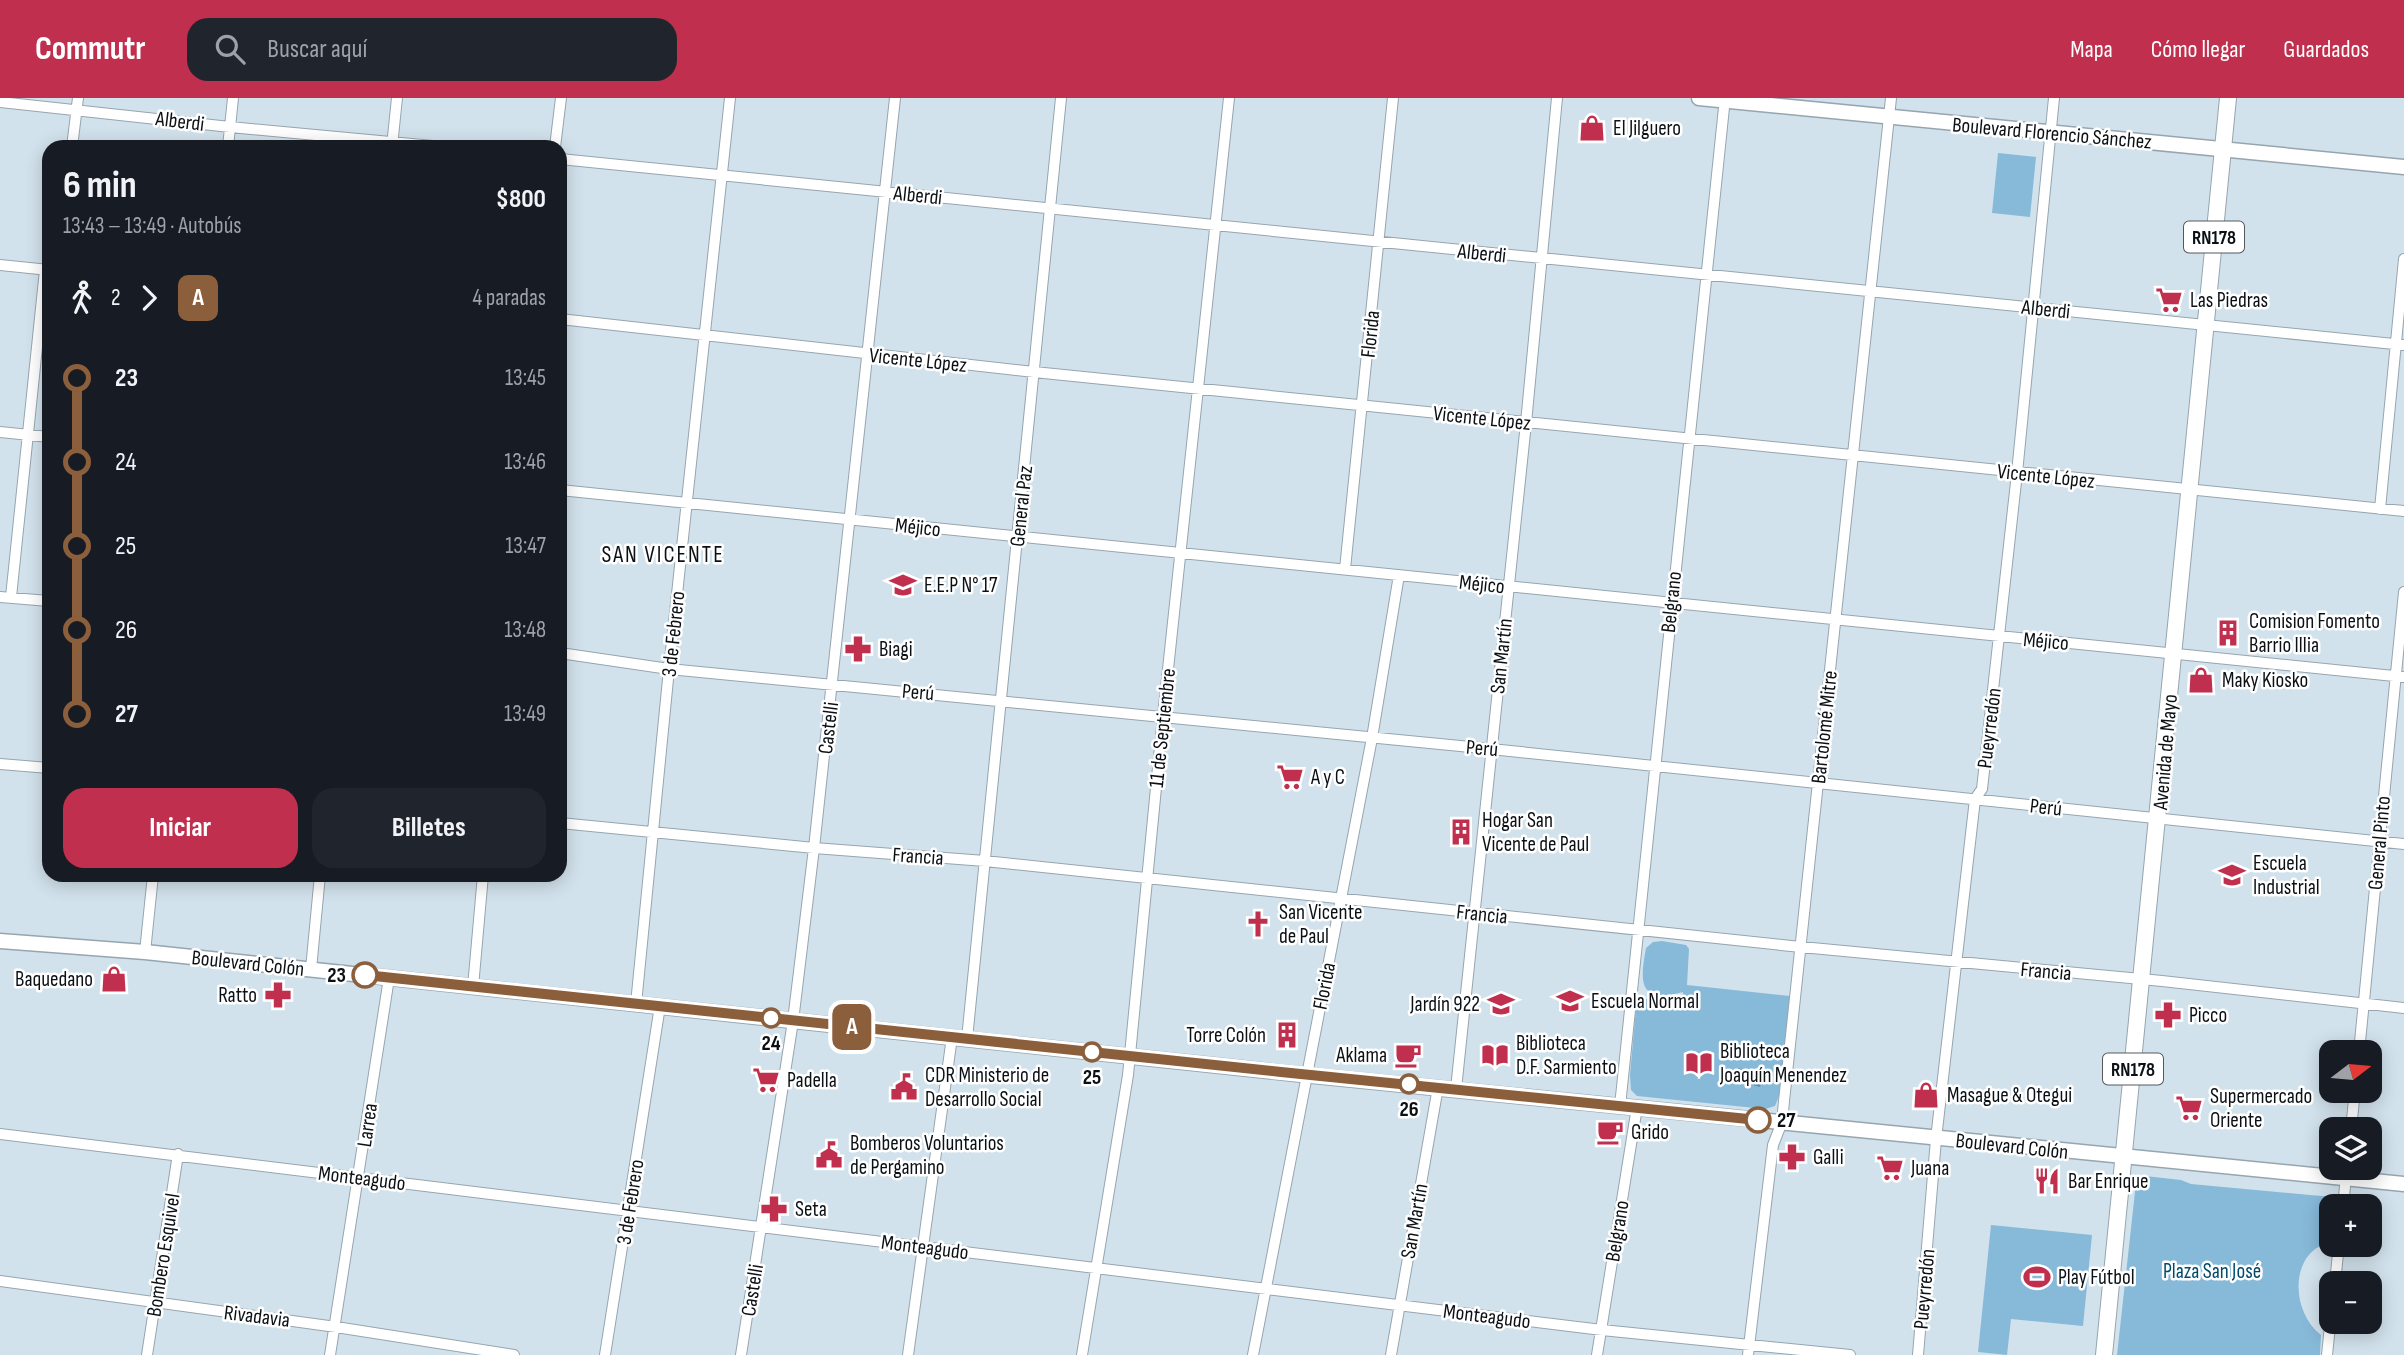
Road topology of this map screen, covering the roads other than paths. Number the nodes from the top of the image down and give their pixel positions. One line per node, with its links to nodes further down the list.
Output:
1 (78, 98): 17 (street)
2 (233, 98): 19 (street)
3 (397, 98): 24 (street)
4 (561, 98): 25 (street)
5 (730, 98): 29 (street, 3 de Febrero)
6 (895, 98): 30 (street, Castelli)
7 (1061, 98): 31 (street, General Paz)
8 (1228, 98): 32 (street, 11 de Septiembre)
9 (1393, 98): 33 (street, Florida)
10 (1557, 98): 34 (street, San Martín)
11 (1699, 98): 15 (main road, Boulevard Florencio Sánchez)
12 (1891, 98): 18 (street, Bartolomé Mitre)
13 (2054, 98): 20 (street, Pueyrredón)
14 (2228, 98): 26 (main road, RN178)
15 (1725, 99): 18 (main road, Boulevard Florencio Sánchez); 38 (street, Belgrano)
16 (0, 102): 17 (street, Alberdi)
17 (76, 110): 19 (street, Alberdi); 21 (street)
18 (1889, 118): 20 (main road, Boulevard Florencio Sánchez); 39 (street, Bartolomé Mitre)
19 (230, 127): 22 (street); 23 (street, Alberdi)
20 (2050, 133): 26 (main road, Boulevard Florencio Sánchez); 40 (street, Pueyrredón)
21 (73, 140)
22 (229, 140)
23 (354, 140)
24 (392, 140)
25 (556, 140)
26 (2223, 148): 28 (main road, Boulevard Florencio Sánchez); 43 (main road, Avenida de Mayo / RN178)
27 (567, 160): 29 (street, Alberdi)
28 (2404, 167)
29 (722, 175): 30 (street, Alberdi); 44 (street, 3 de Febrero)
30 (884, 191): 31 (street, Alberdi); 46 (street, Castelli)
31 (1051, 209): 32 (street, Alberdi); 47 (street, General Paz)
32 (1216, 225): 33 (street, Alberdi); 48 (street, 11 de Septiembre)
33 (1379, 242): 34 (street, Alberdi); 49 (street, Florida)
34 (1541, 259): 38 (street, Alberdi); 50 (street, San Martín)
35 (2404, 259): 45 (street)
36 (0, 265): 37 (street)
37 (42, 269)
38 (1707, 276): 39 (street, Alberdi); 54 (street, Belgrano)
39 (1870, 291): 40 (street, Alberdi); 55 (street, Bartolomé Mitre)
40 (2034, 308): 43 (street, Alberdi); 56 (street, Pueyrredón)
41 (42, 319): 52 (street)
42 (567, 320): 44 (street, Vicente López)
43 (2206, 326): 45 (street, Alberdi); 57 (main road, Avenida de Mayo / RN178)
44 (706, 334): 46 (street, Vicente López); 59 (street, 3 de Febrero)
45 (2400, 345): 60 (street)
46 (867, 354): 47 (street, Vicente López); 62 (street, Castelli)
47 (1034, 372): 48 (street, Vicente López); 63 (street, General Paz)
48 (1199, 389): 49 (street, Vicente López); 64 (street, 11 de Septiembre)
49 (1362, 405): 50 (street, Vicente López); 65 (street, Florida)
50 (1526, 423): 54 (street, Vicente López); 67 (street, San Martín)
51 (0, 432): 52 (street)
52 (30, 435): 53 (street); 69 (street)
53 (42, 436)
54 (1689, 439): 55 (street, Vicente López); 71 (street, Belgrano)
55 (1853, 456): 56 (street, Vicente López); 72 (street, Bartolomé Mitre)
56 (2017, 473): 57 (street, Vicente López); 73 (street, Pueyrredón)
57 (2190, 490): 60 (street, Vicente López); 74 (main road, Avenida de Mayo / RN178)
58 (567, 491): 59 (street, Méjico)
59 (688, 504): 62 (street, Méjico); 76 (street, 3 de Febrero)
60 (2380, 509): 61 (street, Vicente López)
61 (2404, 512)
62 (849, 520): 63 (street, Méjico); 78 (street, Castelli)
63 (1018, 537): 64 (street, Méjico); 79 (street, General Paz)
64 (1181, 552): 65 (street, Méjico); 80 (street, 11 de Septiembre)
65 (1345, 569): 66 (street, Méjico)
66 (1399, 575): 67 (street, Méjico); 81 (street, Florida)
67 (1508, 587): 71 (street, Méjico); 82 (street, San Martín)
68 (2404, 592): 77 (street, General Pinto)
69 (6, 597): 70 (street)
70 (42, 600)
71 (1671, 604): 72 (street, Méjico); 84 (street, Belgrano)
72 (1835, 620): 73 (street, Méjico); 86 (street, Bartolomé Mitre)
73 (2000, 637): 74 (street, Méjico); 87 (street, Pueyrredón)
74 (2174, 653): 77 (street, Méjico); 88 (main road, Avenida de Mayo / RN178)
75 (567, 654): 76 (street, Perú)
76 (669, 669): 78 (street, Perú); 90 (street, 3 de Febrero)
77 (2400, 676): 91 (street, General Pinto)
78 (834, 684): 79 (street, Perú); 93 (street, Castelli)
79 (1001, 700): 80 (street, Perú); 94 (street, General Paz)
80 (1163, 716): 81 (street, Perú); 95 (street, 11 de Septiembre)
81 (1372, 738): 82 (street, Perú); 99 (street, Florida)
82 (1491, 749): 84 (street, Perú); 100 (street, San Martín)
83 (0, 764): 85 (street)
84 (1654, 765): 86 (street, Perú); 101 (street, Belgrano)
85 (42, 767)
86 (1819, 782): 87 (street, Perú); 103 (street, Bartolomé Mitre)
87 (1975, 800): 88 (street, Perú); 105 (street, Pueyrredón)
88 (2158, 818): 91 (street, Perú); 108 (main road, Avenida de Mayo / RN178)
89 (567, 824): 90 (street, Francia)
90 (654, 832): 93 (street, Francia); 110 (street, 3 de Febrero)
91 (2378, 841): 92 (street, Perú); 111 (street, General Pinto)
92 (2404, 844)
93 (814, 848): 94 (street, Francia); 114 (street, Castelli)
94 (985, 861): 95 (street, Francia); 116 (street, General Paz)
95 (1148, 879): 99 (street, Francia); 118 (street, 11 de Septiembre)
96 (152, 882): 104 (street)
97 (319, 882): 106 (street)
98 (482, 882): 109 (street)
99 (1341, 900): 100 (street, Francia); 119 (street, Florida)
100 (1474, 914): 101 (street, Francia); 121 (street, San Martín)
101 (1637, 930): 103 (street, Francia); 122 (street, Belgrano)
102 (0, 941): 104 (main road, Boulevard Colón)
103 (1802, 947): 105 (street, Francia); 124 (street, Bartolomé Mitre)
104 (145, 952): 106 (main road, Boulevard Colón)
105 (1957, 963): 108 (street, Francia); 126 (street, Pueyrredón)
106 (311, 970): 107 (main road, Boulevard Colón)
107 (389, 978): 109 (main road, Boulevard Colón); 130 (street, Larrea)
108 (2142, 980): 111 (street, Francia); 128 (main road, Avenida de Mayo / RN178)
109 (473, 987): 110 (main road, Boulevard Colón)
110 (636, 1004): 112 (main road, Boulevard Colón)
111 (2364, 1004): 113 (street, Francia); 117 (street, General Pinto)
112 (660, 1006): 114 (main road, Boulevard Colón); 133 (street, 3 de Febrero)
113 (2404, 1008)
114 (793, 1021): 115 (main road, Boulevard Colón); 134 (street, Castelli)
115 (952, 1037): 116 (main road, Boulevard Colón); 135 (street)
116 (967, 1039): 118 (main road, Boulevard Colón)
117 (2360, 1040)
118 (1129, 1056): 119 (main road, Boulevard Colón); 136 (street, 11 de Septiembre)
119 (1306, 1075): 120 (main road, Boulevard Colón); 138 (street, Florida)
120 (1438, 1087): 121 (main road, Boulevard Colón); 140 (street, San Martín)
121 (1456, 1089): 122 (main road, Boulevard Colón)
122 (1620, 1105): 123 (main road, Boulevard Colón)
123 (1637, 1107): 124 (main road, Boulevard Colón); 142 (street, Belgrano)
124 (1782, 1122): 126 (main road, Boulevard Colón); 144 (street, Bartolomé Mitre)
125 (0, 1133): 127 (street, Monteagudo)
126 (1936, 1139): 128 (main road, Boulevard Colón); 156 (street, Pueyrredón)
127 (178, 1154): 130 (street, Monteagudo); 139 (street, Bombero Esquivel)
128 (2124, 1157): 129 (main road, Boulevard Colón); 157 (main road, Avenida de Mayo / RN178)
129 (2319, 1171)
130 (359, 1178): 133 (street, Monteagudo); 141 (street, Larrea)
131 (2382, 1180): 132 (main road, Boulevard Colón)
132 (2404, 1184)
133 (628, 1210): 134 (street, Monteagudo); 148 (street, 3 de Febrero)
134 (762, 1226): 135 (street, Monteagudo); 149 (street, Castelli)
135 (923, 1247): 136 (street, Monteagudo); 150 (street)
136 (1097, 1268): 138 (street, Monteagudo); 151 (street, 11 de Septiembre)
137 (0, 1281): 139 (street, Rivadavia)
138 (1265, 1289): 140 (street, Monteagudo); 152 (street, Florida)
139 (156, 1303): 141 (street, Rivadavia); 145 (street, Bombero Esquivel)
140 (1400, 1305): 142 (street, Monteagudo); 153 (street, San Martín)
141 (336, 1326): 146 (street, Larrea); 147 (street, Rivadavia)
142 (1602, 1331): 144 (street, Monteagudo); 154 (street, Belgrano)
143 (2329, 1334): 158 (street)
144 (1749, 1350): 155 (street, Monteagudo)
145 (147, 1355)
146 (331, 1355)
147 (514, 1355)
148 (605, 1355)
149 (741, 1355)
150 (908, 1355)
151 (1082, 1355)
152 (1253, 1355)
153 (1391, 1355)
154 (1597, 1355)
155 (1850, 1355)
156 (1918, 1355)
157 (2104, 1355)
158 (2327, 1355)

